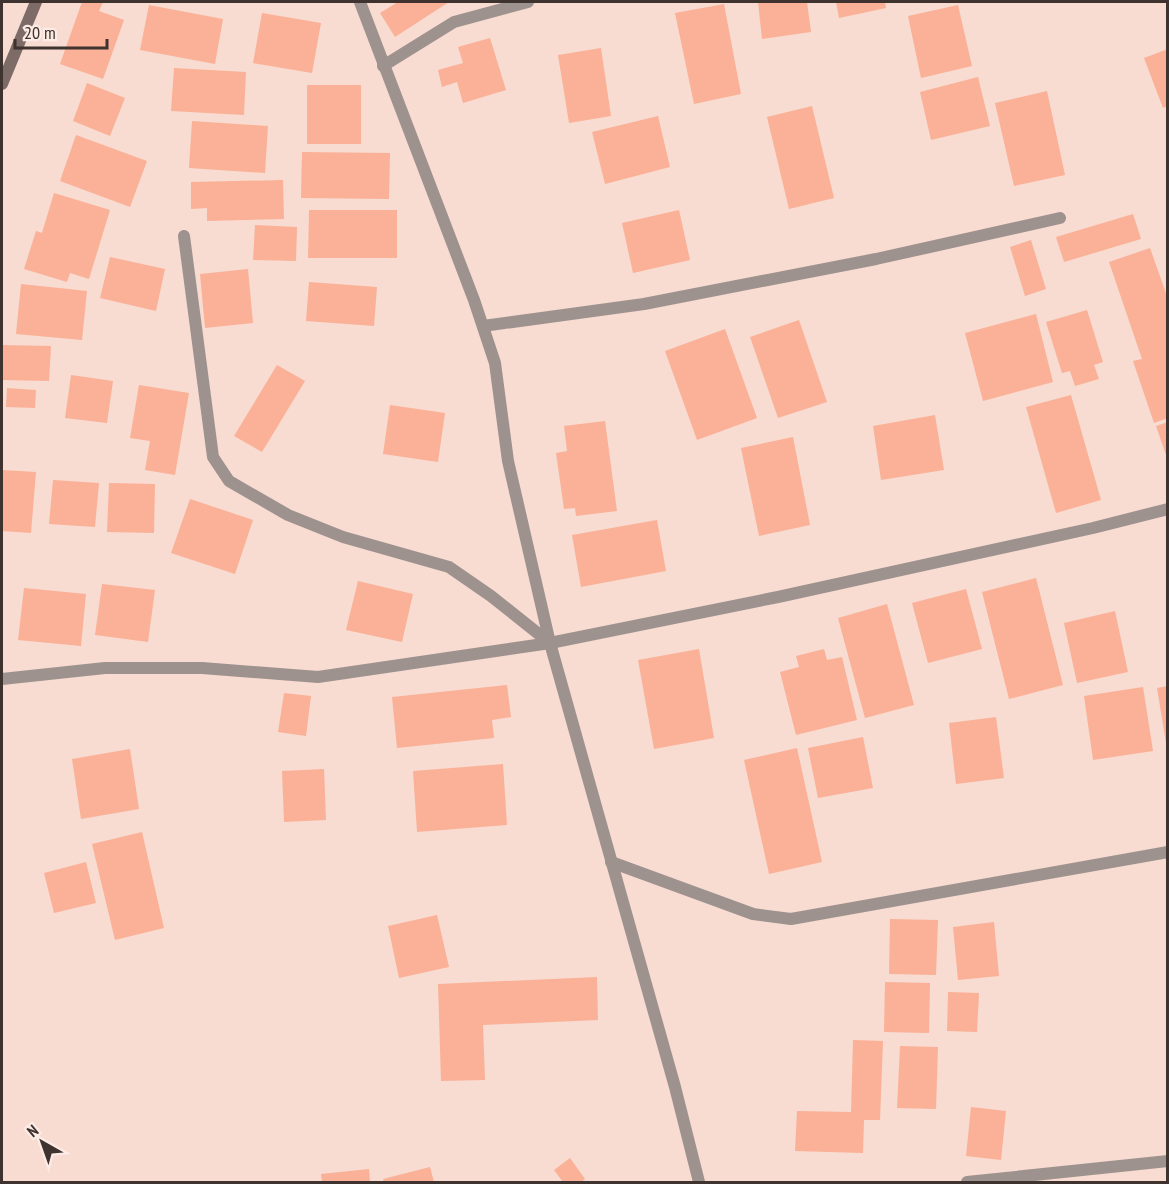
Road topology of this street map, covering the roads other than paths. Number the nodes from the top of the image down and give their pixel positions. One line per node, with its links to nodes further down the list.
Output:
1 (36, 2): 5 (street)
2 (360, 2): 4 (street)
3 (528, 2): 4 (street)
4 (383, 66): 8 (street)
5 (2, 84)
6 (1060, 218): 8 (street)
7 (184, 236): 10 (street)
8 (483, 326): 10 (street)
9 (1167, 509): 10 (street)
10 (550, 643): 11 (street); 13 (street)
11 (2, 679)
12 (1167, 852): 13 (street)
13 (611, 862): 15 (street)
14 (1167, 1161): 16 (street)
15 (699, 1182)
16 (967, 1182)

